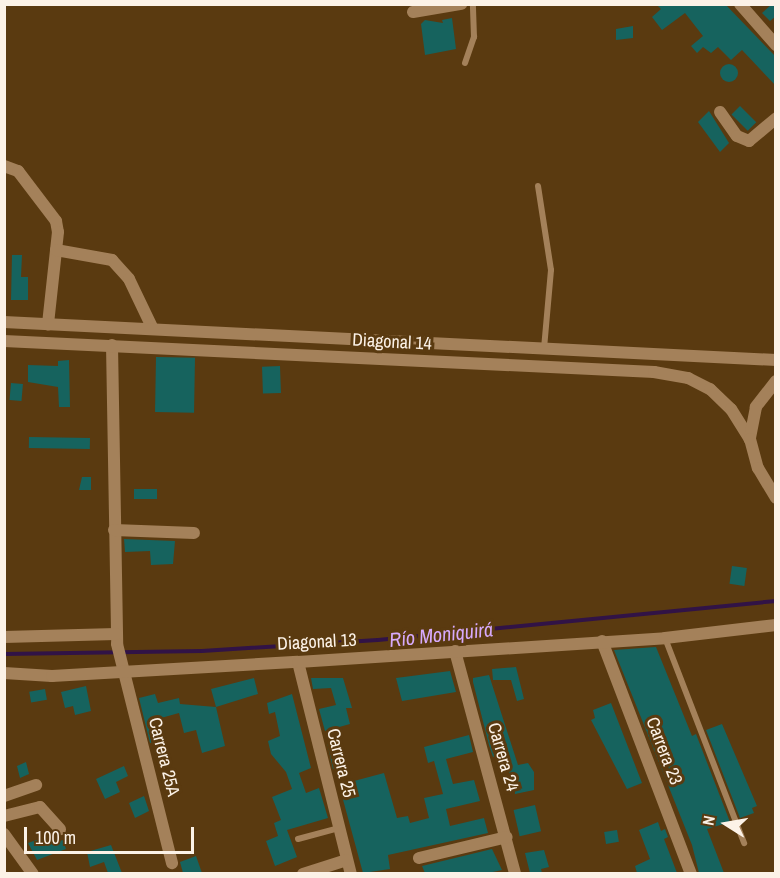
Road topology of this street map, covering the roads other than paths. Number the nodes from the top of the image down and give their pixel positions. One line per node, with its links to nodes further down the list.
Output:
1 (461, 4): 4 (street)
2 (473, 4): 6 (lane)
3 (740, 4): 5 (street)
4 (413, 12)
5 (776, 45)
6 (465, 63)
7 (720, 112): 8 (street)
8 (776, 118)
9 (4, 166): 11 (street)
10 (538, 186): 17 (lane)
11 (56, 250): 13 (street); 14 (street)
12 (4, 322): 13 (street, Diagonal 14)
13 (48, 324): 14 (street, Diagonal 14)
14 (152, 327): 17 (street, Diagonal 14)
15 (4, 341): 16 (street, Diagonal 14)
16 (111, 345): 20 (street, Diagonal 14); 22 (street, Carrera 25A)
17 (544, 348): 18 (street, Diagonal 14)
18 (776, 360)
19 (776, 381): 20 (street)
20 (750, 438): 21 (street)
21 (776, 498)
22 (114, 530): 23 (street); 27 (street, Carrera 25A)
23 (194, 533)
24 (776, 625): 26 (street, Diagonal 13)
25 (4, 637): 27 (street)
26 (665, 638): 28 (street, Diagonal 13); 41 (lane)
27 (117, 639): 31 (street, Carrera 25A)
28 (602, 641): 29 (street, Diagonal 13); 49 (street, Carrera 23)
29 (455, 651): 30 (street, Diagonal 13); 39 (street, Carrera 24)
30 (298, 662): 31 (street, Diagonal 13); 36 (street, Carrera 25)
31 (122, 666): 32 (street, Diagonal 13); 44 (street, Carrera 25A)
32 (4, 673)
33 (36, 785): 34 (street)
34 (4, 796)
35 (4, 816): 37 (street)
36 (339, 828): 40 (lane); 43 (street, Carrera 25)
37 (60, 829)
38 (4, 834): 45 (street)
39 (507, 837): 42 (street); 48 (street, Carrera 24)
40 (298, 839)
41 (744, 843)
42 (419, 858)
43 (347, 860): 46 (street); 47 (street, Carrera 25)
44 (172, 862)
45 (33, 873)
46 (303, 873)
47 (351, 873)
48 (515, 873)
49 (692, 873)

